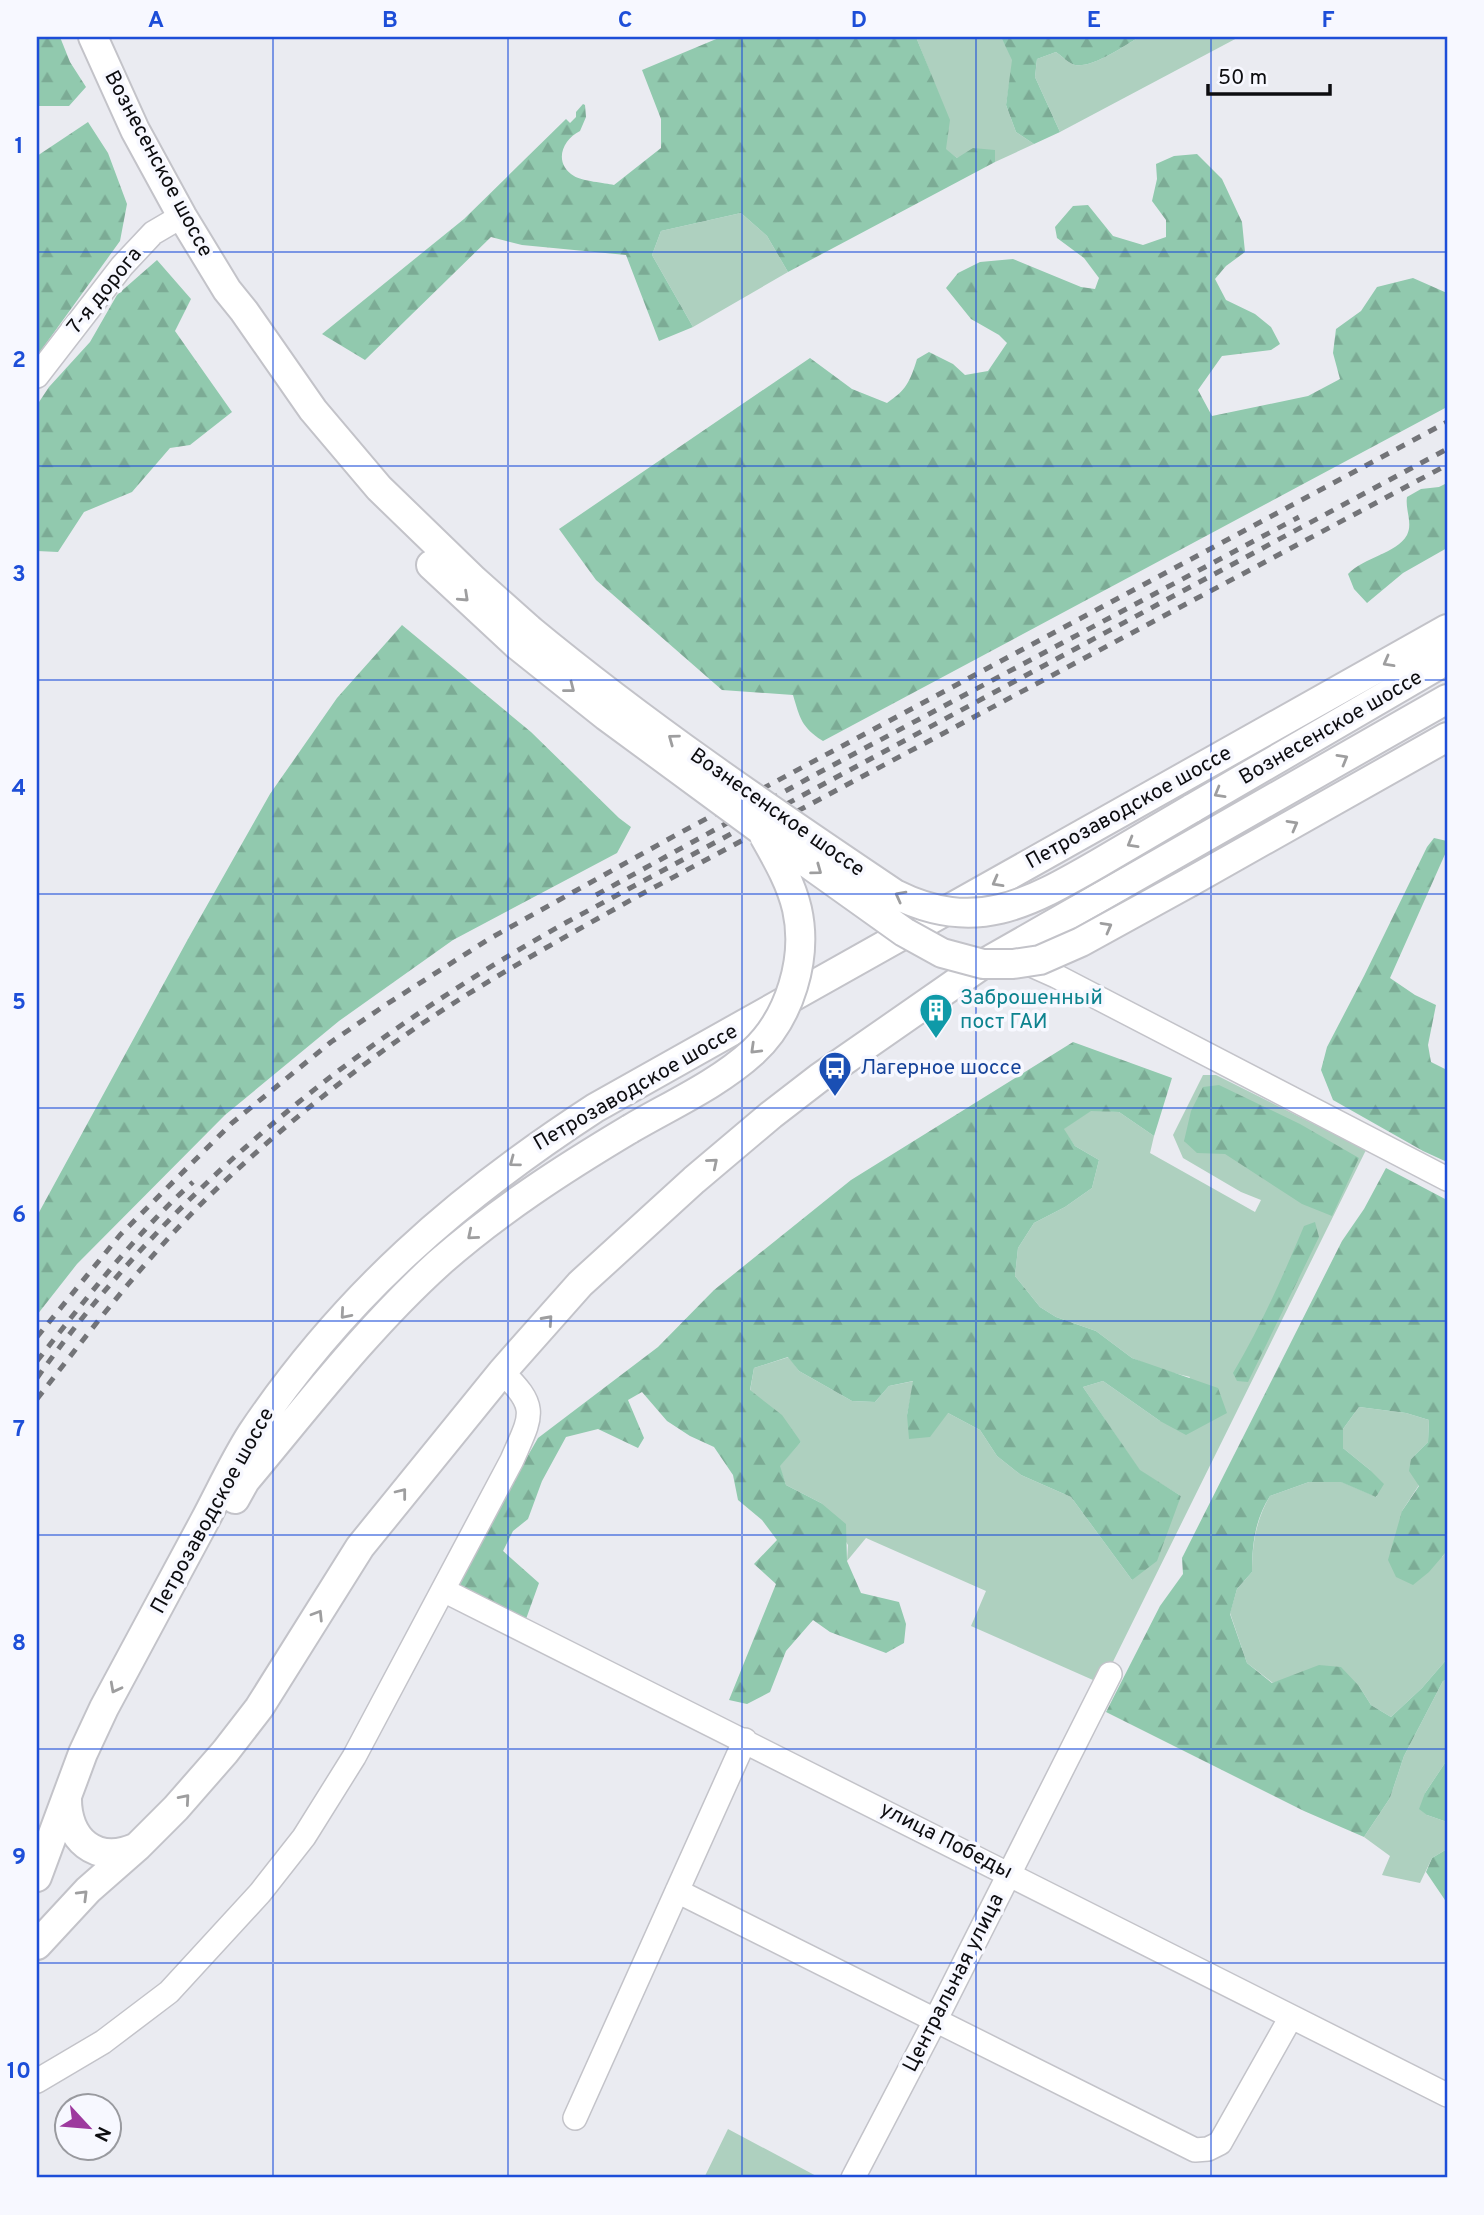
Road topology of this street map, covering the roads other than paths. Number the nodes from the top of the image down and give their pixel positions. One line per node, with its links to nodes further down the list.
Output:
1 (93, 37): 2 (main road, Вознесенское шоссе)
2 (182, 216): 3 (street, 7-я дорога); 5 (main road, Вознесенское шоссе)
3 (37, 376)
4 (1447, 629): 16 (main road, Петрозаводское шоссе, one-way to 16)
5 (523, 637): 6 (main road, Вознесенское шоссе, one-way to 5, bridge); 9 (main road, Вознесенское шоссе, one-way to 9, bridge)
6 (1447, 660)
7 (1447, 699): 10 (main road, one-way to 7)
8 (1447, 737): 9 (main road, Вознесенское шоссе, one-way to 8, bridge)
9 (761, 830): 16 (main road, Вознесенское шоссе, one-way to 16, bridge)
10 (1082, 907): 11 (main road); 12 (street)
11 (1004, 952): 12 (street); 14 (main road, one-way to 11)
12 (1082, 989): 13 (street)
13 (1447, 1179)
14 (502, 1372): 15 (street); 20 (main road, one-way to 14)
15 (443, 1590): 18 (street, улица Победы); 27 (street)
16 (147, 1628): 19 (main road, Петрозаводское шоссе, one-way to 19)
17 (1110, 1674): 21 (street, Центральная улица)
18 (745, 1740): 21 (street, улица Победы); 23 (street)
19 (72, 1782): 20 (main road); 22 (main road, Петрозаводское шоссе)
20 (137, 1847): 24 (main road, one-way to 20)
21 (1010, 1873): 25 (street, улица Победы); 26 (street, Центральная улица)
22 (37, 1877)
23 (677, 1891): 26 (street); 29 (street)
24 (37, 1945)
25 (1291, 2017): 26 (street); 28 (street, улица Победы)
26 (936, 2019): 30 (street, Центральная улица)
27 (37, 2081)
28 (1447, 2095)
29 (575, 2118)
30 (853, 2178)

